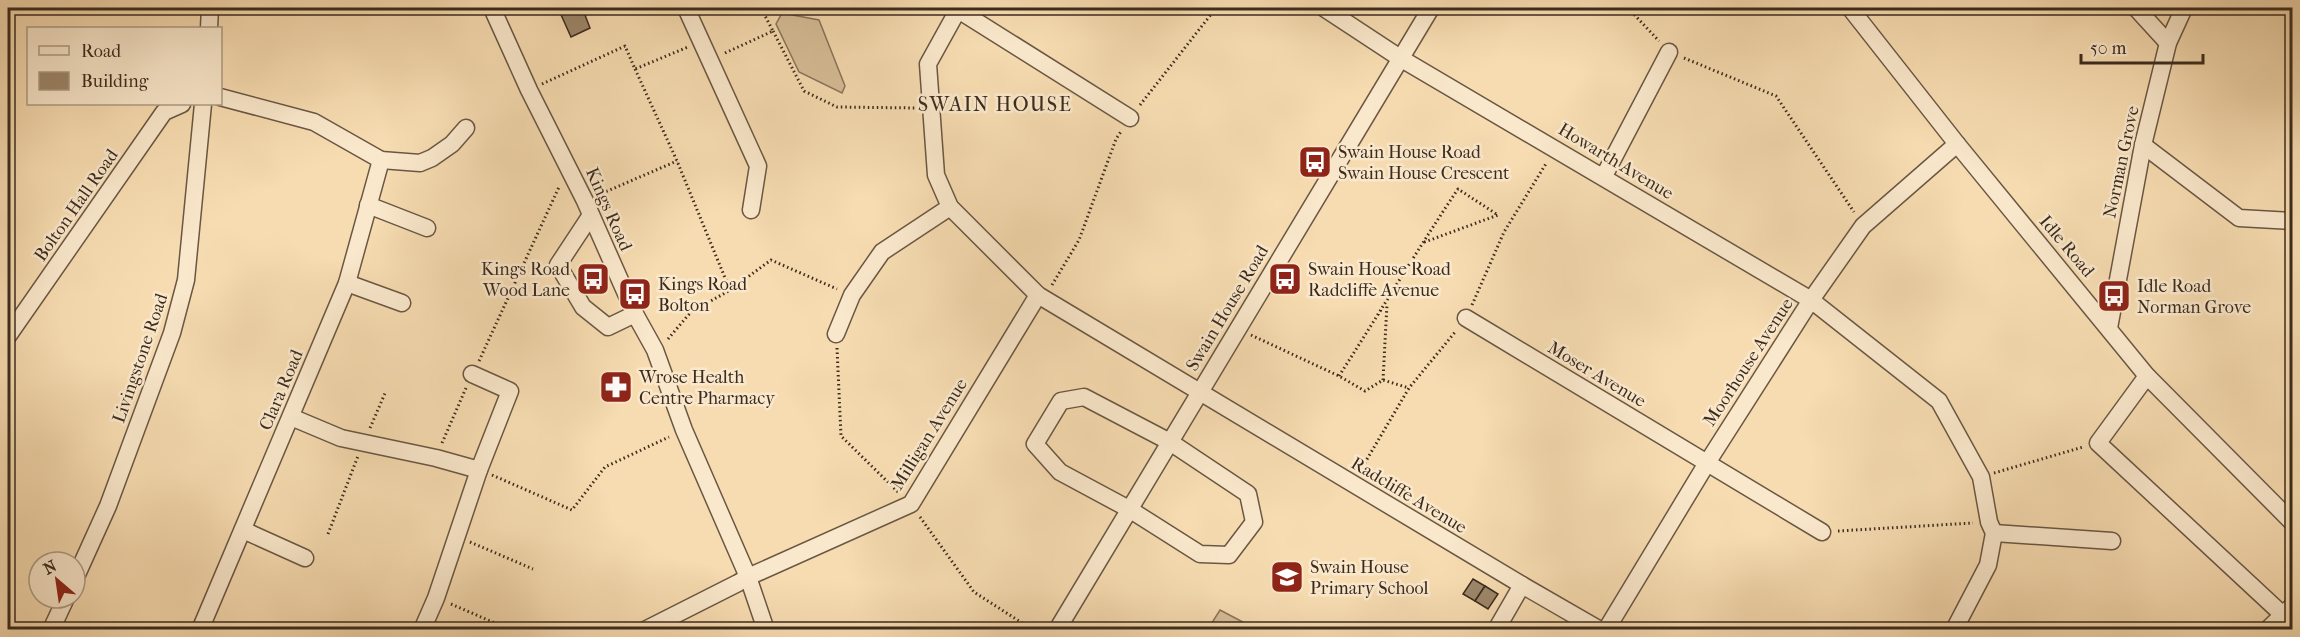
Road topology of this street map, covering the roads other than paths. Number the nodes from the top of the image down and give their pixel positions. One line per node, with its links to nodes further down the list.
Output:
1 (210, 8): 10 (street)
2 (492, 8): 25 (street, Kings Road)
3 (686, 8): 26 (street)
4 (957, 8): 17 (street); 24 (street)
5 (1324, 8): 13 (street, Howarth Avenue)
6 (1431, 8): 13 (street, Swain House Road)
7 (1850, 8): 19 (street, Idle Road)
8 (2136, 8): 11 (street)
9 (2184, 8): 11 (street, Norman Grove)
10 (209, 27)
11 (2168, 43): 20 (street, Norman Grove)
12 (1669, 52): 22 (street)
13 (1400, 58): 22 (street, Howarth Avenue); 40 (street, Swain House Road)
14 (222, 98): 21 (street)
15 (180, 105): 37 (street, Bolton Hall Road)
16 (203, 105): 51 (street, Livingstone Road)
17 (1130, 118)
18 (466, 128): 21 (street)
19 (1957, 144): 31 (street, Moorhouse Avenue); 35 (street, Idle Road)
20 (2143, 145): 27 (street); 35 (street, Norman Grove)
21 (381, 160): 23 (street, Clara Road)
22 (1604, 176): 31 (street, Howarth Avenue)
23 (368, 205): 28 (street); 29 (street, Clara Road)
24 (950, 207): 30 (street, Radcliffe Avenue); 36 (street)
25 (588, 208): 33 (street, Kings Road); 33 (street)
26 (751, 210)
27 (2292, 221)
28 (427, 228)
29 (347, 283): 32 (street); 41 (street, Clara Road)
30 (1041, 297): 40 (street, Radcliffe Avenue); 53 (street, Milligan Avenue)
31 (1811, 300): 43 (street, Moorhouse Avenue); 47 (street, Howarth Avenue)
32 (402, 303)
33 (635, 314): 53 (street, Kings Road)
34 (1466, 318): 43 (street, Moser Avenue)
35 (2109, 328): 39 (street, Idle Road)
36 (836, 334)
37 (8, 336)
38 (472, 374): 44 (street)
39 (2147, 376): 46 (street, Idle Road); 56 (street)
40 (1199, 393): 42 (street, Swain House Road); 54 (street, Radcliffe Avenue)
41 (291, 417): 44 (street); 48 (street, Clara Road)
42 (1170, 442): 45 (street, Swain House Road); 45 (street); 45 (street)
43 (1707, 463): 49 (street, Moser Avenue); 65 (street, Moorhouse Avenue)
44 (479, 470): 59 (street)
45 (1129, 509): 62 (street, Swain House Road)
46 (2292, 522)
47 (1992, 527): 50 (street); 66 (street)
48 (243, 530): 52 (street); 58 (street, Clara Road)
49 (1822, 532)
50 (2112, 541)
51 (87, 552)
52 (305, 558)
53 (748, 577): 60 (street, Milligan Avenue); 61 (street, Kings Road)
54 (1522, 585): 63 (street); 64 (street, Radcliffe Avenue)
55 (60, 610): 57 (street)
56 (2288, 610): 67 (street)
57 (51, 630)
58 (200, 630)
59 (422, 630)
60 (645, 630)
61 (766, 630)
62 (1057, 630)
63 (1496, 630)
64 (1600, 630)
65 (1606, 630)
66 (1954, 630)
67 (2267, 630)

